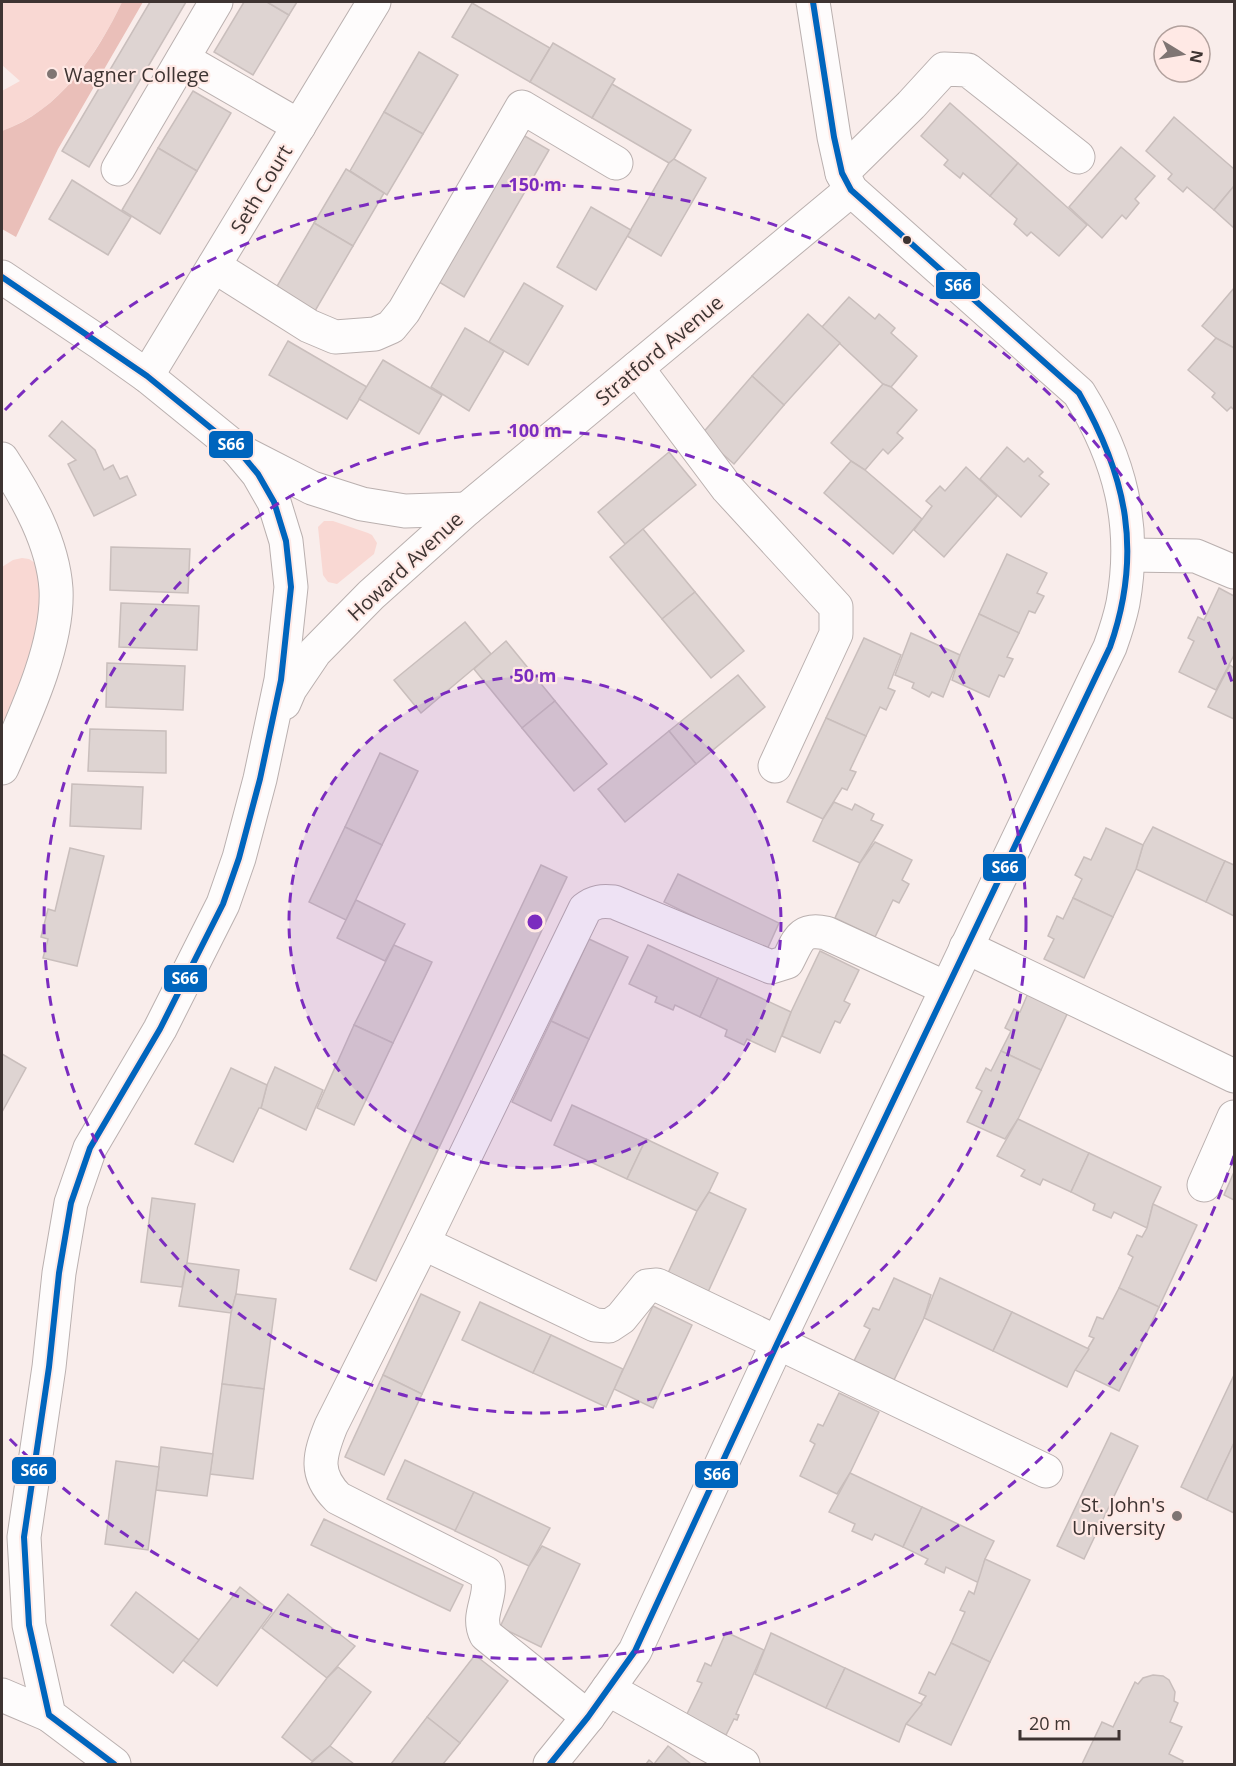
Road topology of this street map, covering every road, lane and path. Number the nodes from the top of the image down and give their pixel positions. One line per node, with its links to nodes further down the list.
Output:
1 (216, 2): 4 (street)
2 (374, 2): 5 (street, Seth Court)
3 (813, 2): 9 (street)
4 (183, 59): 5 (street); 8 (street)
5 (299, 126): 10 (street, Seth Court)
6 (1078, 157): 9 (street, Stratford Avenue)
7 (616, 163): 10 (street)
8 (118, 169)
9 (847, 181): 12 (street, Stratford Avenue); 17 (street)
10 (214, 266): 13 (street, Seth Court)
11 (2, 277): 13 (street, Howard Avenue)
12 (637, 368): 16 (street, Stratford Avenue); 20 (street)
13 (147, 376): 14 (street, Howard Avenue)
14 (238, 450): 16 (street, Howard Avenue); 19 (street, Howard Avenue)
15 (2, 459): 21 (street)
16 (467, 509): 19 (street, Howard Avenue)
17 (1129, 555): 18 (street); 22 (street)
18 (1234, 572)
19 (270, 732): 30 (street, Howard Avenue)
20 (775, 766)
21 (2, 768)
22 (966, 947): 23 (street); 24 (street)
23 (946, 988): 27 (street); 28 (street)
24 (1234, 1076)
25 (1234, 1117): 26 (street)
26 (1204, 1185)
27 (423, 1243): 28 (street); 34 (street)
28 (777, 1344): 29 (street); 31 (street)
29 (1046, 1471)
30 (13, 1545): 33 (street, Howard Avenue)
31 (608, 1689): 34 (street); 37 (street)
32 (2, 1695): 33 (street)
33 (49, 1715): 35 (street)
34 (588, 1717): 36 (street)
35 (114, 1764)
36 (550, 1764)
37 (743, 1764)

